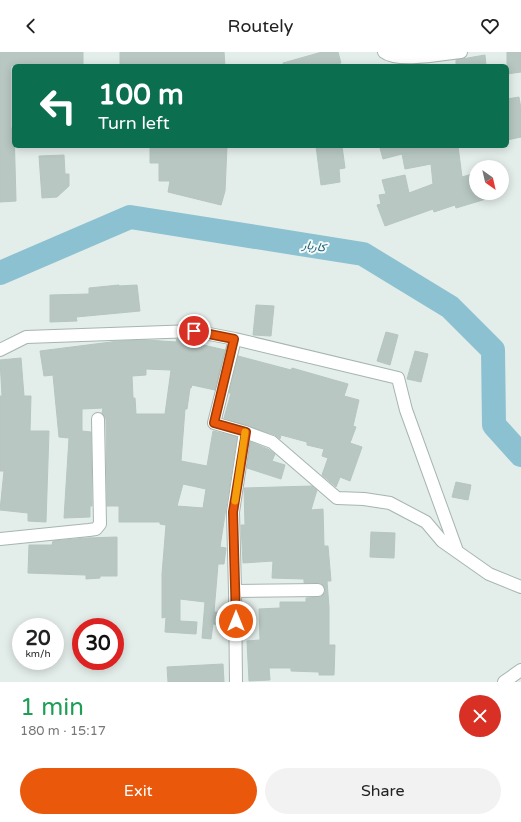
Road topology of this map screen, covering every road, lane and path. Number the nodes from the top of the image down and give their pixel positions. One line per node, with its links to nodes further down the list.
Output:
1 (384, 52): 2 (street)
2 (460, 52)
3 (234, 339): 4 (street); 6 (street); 8 (street)
4 (0, 350)
5 (98, 419): 7 (street)
6 (246, 432): 8 (street); 11 (street)
7 (0, 539)
8 (457, 551): 9 (street)
9 (521, 587)
10 (318, 590): 11 (street)
11 (235, 591): 13 (street)
12 (521, 670): 14 (street)
13 (236, 682)
14 (504, 682)

